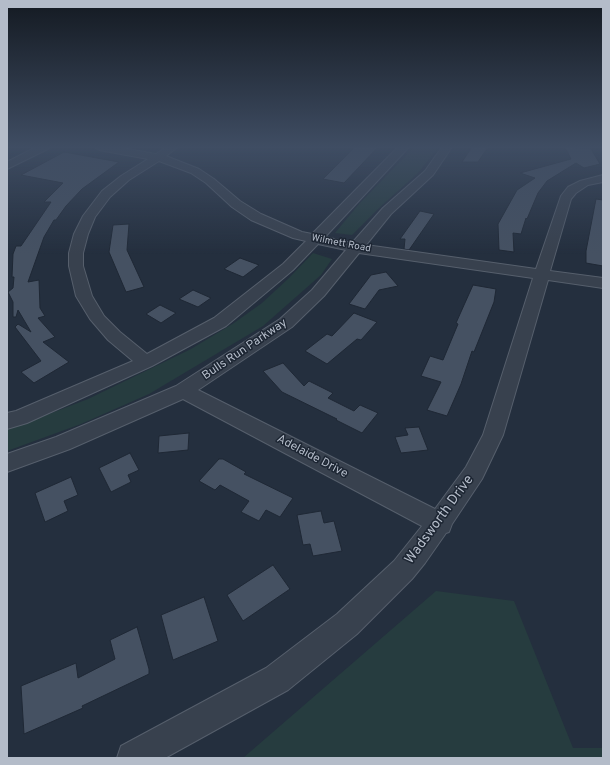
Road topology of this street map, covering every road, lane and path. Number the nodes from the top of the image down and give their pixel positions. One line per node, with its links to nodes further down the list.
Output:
1 (119, 183): 10 (street)
2 (212, 183): 6 (street, Wilmett Road)
3 (369, 183): 6 (street)
4 (418, 183): 7 (street, Bulls Run Parkway)
5 (585, 183): 8 (street, Wadsworth Drive)
6 (315, 239): 7 (street, Wilmett Road); 10 (street)
7 (355, 248): 8 (street, Wilmett Road); 11 (street, Bulls Run Parkway)
8 (542, 275): 9 (street, Wilmett Road); 14 (street, Wadsworth Drive)
9 (603, 283)
10 (146, 362): 12 (street)
11 (183, 392): 13 (street, Bulls Run Parkway); 14 (street, Adelaide Drive)
12 (7, 422)
13 (7, 463)
14 (440, 524): 15 (street, Wadsworth Drive)
15 (133, 758)

